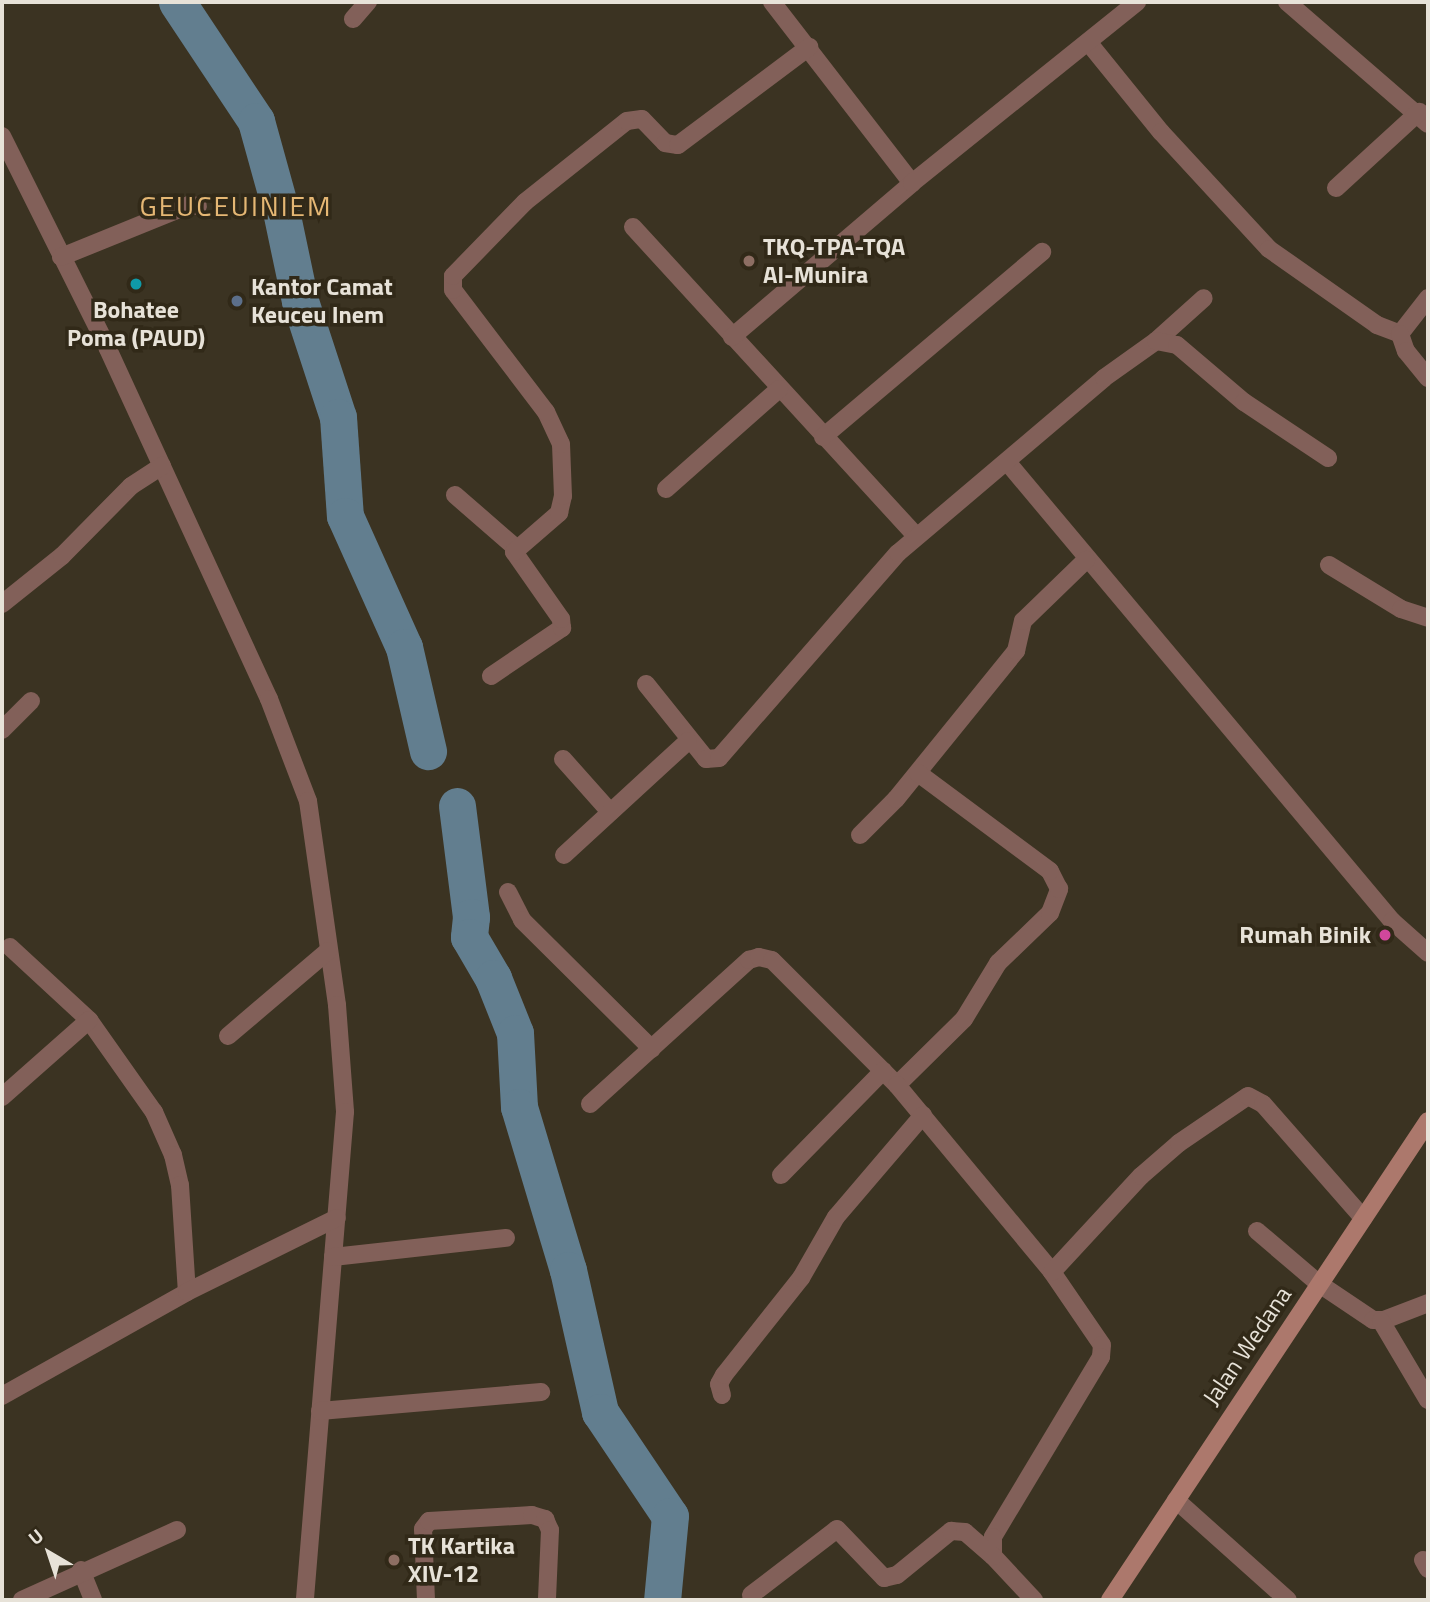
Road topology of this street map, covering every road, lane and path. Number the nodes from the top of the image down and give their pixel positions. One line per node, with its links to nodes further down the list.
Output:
1 (368, 2): 5 (street)
2 (772, 2): 7 (street)
3 (1138, 2): 6 (street)
4 (1287, 2): 8 (street)
5 (354, 19)
6 (1088, 42): 11 (street); 19 (street)
7 (808, 47): 11 (street); 31 (street)
8 (1423, 118): 12 (street)
9 (2, 136): 10 (street)
10 (6, 159): 16 (street)
11 (912, 183): 20 (street)
12 (1335, 188)
13 (198, 206): 16 (street)
14 (634, 227): 20 (street)
15 (1042, 252): 24 (street)
16 (61, 257): 27 (street)
17 (1204, 298): 21 (street)
18 (1428, 298): 19 (street)
19 (1400, 334): 22 (street)
20 (733, 337): 23 (street)
21 (1156, 341): 25 (street); 26 (street)
22 (1428, 378)
23 (779, 389): 24 (street); 28 (street)
24 (823, 437): 30 (street)
25 (1328, 458)
26 (1008, 463): 30 (street); 32 (street)
27 (162, 466): 34 (street); 48 (street)
28 (666, 489)
29 (455, 495): 31 (street)
30 (916, 536): 40 (street)
31 (516, 548): 36 (street)
32 (1086, 560): 42 (street); 49 (street)
33 (1329, 565): 35 (street)
34 (2, 604)
35 (1428, 618)
36 (491, 676)
37 (646, 684): 40 (street)
38 (31, 701): 39 (street)
39 (2, 730)
40 (688, 741): 43 (street)
41 (563, 759): 43 (street)
42 (918, 773): 44 (street); 54 (street)
43 (610, 812): 45 (street)
44 (860, 835)
45 (564, 855)
46 (508, 892): 52 (street)
47 (10, 947): 50 (street)
48 (328, 951): 51 (street); 60 (street)
49 (1428, 953)
50 (89, 1020): 55 (street); 67 (street)
51 (228, 1036)
52 (652, 1049): 53 (street); 56 (street)
53 (883, 1071): 54 (street); 59 (street)
54 (897, 1084): 57 (street)
55 (2, 1097)
56 (590, 1104)
57 (923, 1115): 65 (street); 72 (street)
58 (1428, 1121): 61 (street, Jalan Wedana)
59 (781, 1175)
60 (337, 1218): 64 (street); 67 (street)
61 (1363, 1218): 65 (street); 66 (street, Jalan Wedana)
62 (1257, 1231): 66 (street)
63 (506, 1238): 64 (street)
64 (333, 1257): 74 (street)
65 (1052, 1272): 77 (street)
66 (1318, 1283): 69 (street); 75 (street, Jalan Wedana)
67 (187, 1292): 71 (street)
68 (1428, 1303): 69 (street)
69 (1381, 1321): 73 (street)
70 (541, 1392): 74 (street)
71 (2, 1395)
72 (722, 1395)
73 (1428, 1400)
74 (320, 1411): 82 (street)
75 (1176, 1500): 86 (street, Jalan Wedana); 87 (street)
76 (177, 1530): 78 (street)
77 (993, 1556): 79 (street); 85 (street)
78 (81, 1570): 80 (street); 81 (street)
79 (751, 1595)
80 (22, 1600)
81 (93, 1600)
82 (305, 1600)
83 (426, 1600): 84 (street)
84 (547, 1600)
85 (1034, 1600)
86 (1110, 1600)
87 (1288, 1600)

